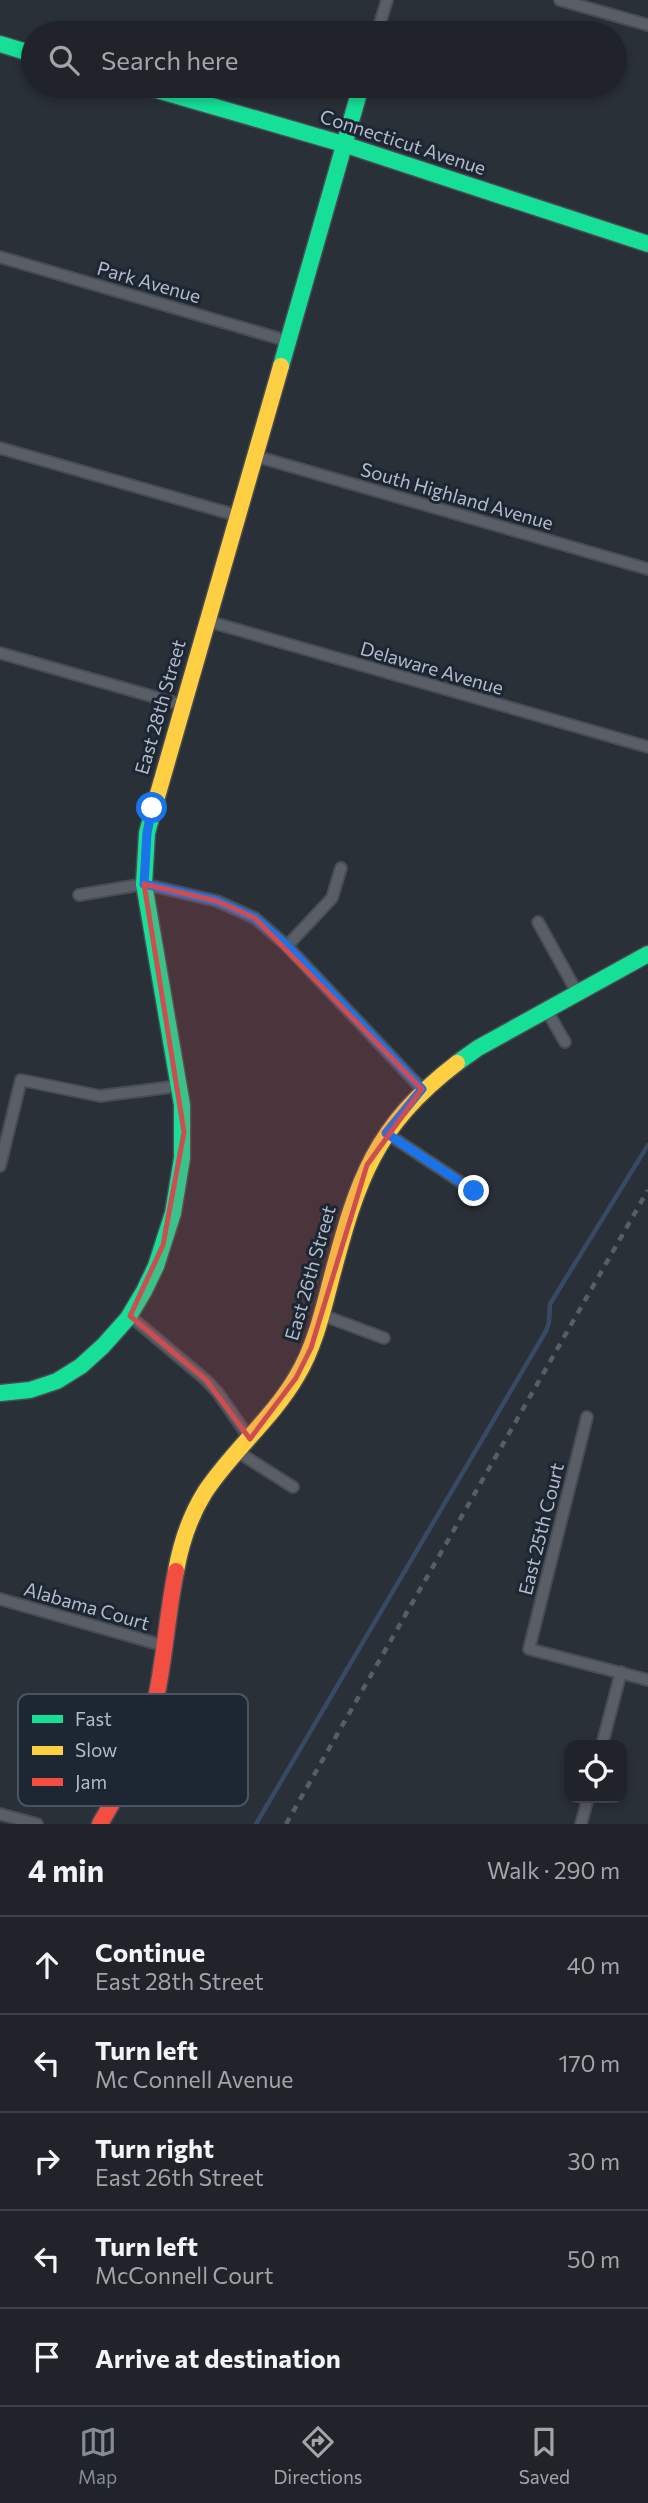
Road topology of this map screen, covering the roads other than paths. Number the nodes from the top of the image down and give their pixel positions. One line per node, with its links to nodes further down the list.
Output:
1 (387, 0): 3 (street)
2 (560, 0): 4 (street)
3 (381, 21)
4 (648, 25)
5 (0, 44): 6 (street)
6 (21, 50)
7 (185, 98): 9 (street, Connecticut Avenue)
8 (357, 98): 9 (street, East 28th Street)
9 (344, 144): 10 (street, Connecticut Avenue); 12 (street, East 28th Street)
10 (648, 244)
11 (0, 257): 12 (street, Park Avenue)
12 (288, 341): 14 (street, East 28th Street)
13 (0, 448): 15 (street)
14 (256, 456): 15 (street, East 28th Street); 16 (street, South Highland Avenue)
15 (239, 516): 17 (street, East 28th Street)
16 (648, 569)
17 (207, 621): 19 (street, East 28th Street); 20 (street, Delaware Avenue)
18 (0, 653): 19 (street)
19 (183, 705): 22 (street, East 28th Street)
20 (648, 747)
21 (341, 868): 25 (street)
22 (144, 884): 23 (street); 25 (street); 30 (street, East 28th Street)
23 (79, 895)
24 (538, 922): 27 (street)
25 (287, 946): 31 (street)
26 (648, 954): 27 (street, East 26th Street)
27 (578, 994): 28 (street, East 26th Street)
28 (547, 1011): 29 (street); 31 (street, East 26th Street)
29 (565, 1042)
30 (179, 1086): 33 (street); 36 (street, East 28th Street)
31 (422, 1089): 32 (street, East 26th Street)
32 (386, 1133): 34 (street); 35 (street, East 26th Street)
33 (0, 1166)
34 (474, 1191)
35 (322, 1315): 37 (street); 40 (street, East 26th Street)
36 (130, 1316): 38 (street, East 28th Street); 40 (street)
37 (384, 1338)
38 (0, 1393)
39 (587, 1417): 45 (street, East 25th Court)
40 (250, 1439): 41 (street, East 26th Street)
41 (238, 1452): 42 (street); 44 (street, East 26th Street)
42 (293, 1487)
43 (0, 1599): 44 (street, Alabama Court)
44 (165, 1646): 47 (street, East 26th Street)
45 (621, 1672): 46 (street); 48 (street)
46 (648, 1680)
47 (157, 1694)
48 (603, 1740)
49 (587, 1803): 54 (street)
50 (110, 1806): 53 (street, East 26th Street)
51 (0, 1814): 52 (street)
52 (37, 1824)
53 (100, 1824)
54 (582, 1824)

